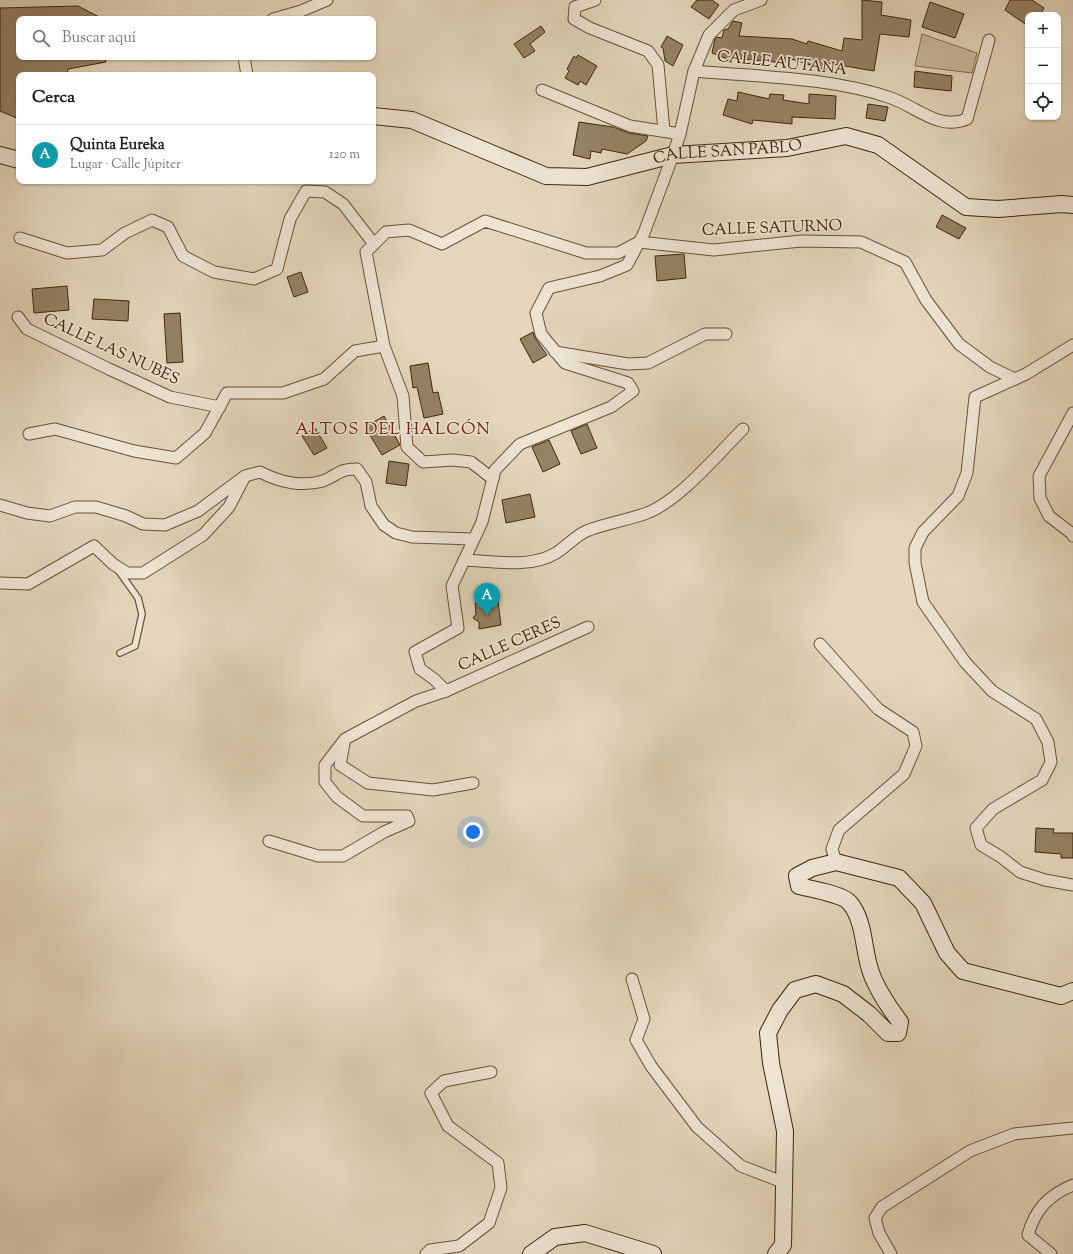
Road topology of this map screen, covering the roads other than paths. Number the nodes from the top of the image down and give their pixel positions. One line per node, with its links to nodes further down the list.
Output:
1 (328, 0): 4 (street)
2 (595, 0): 11 (street)
3 (761, 0): 7 (street)
4 (284, 16)
5 (989, 40): 7 (street, CALLE AUTANA)
6 (244, 60): 8 (street)
7 (694, 71): 12 (street)
8 (246, 72)
9 (542, 90): 11 (street)
10 (376, 116): 14 (street, CALLE SAN PABLO)
11 (664, 131): 12 (street)
12 (680, 134): 14 (street)
13 (0, 155): 15 (street)
14 (673, 155): 16 (street, CALLE SAN PABLO); 18 (street)
15 (16, 159)
16 (1069, 203)
17 (20, 238): 19 (street)
18 (639, 242): 19 (street); 24 (street); 25 (street, CALLE SATURNO)
19 (374, 244): 22 (street)
20 (18, 317): 26 (street, CALLE LAS NUBES)
21 (726, 334): 24 (street)
22 (384, 346): 26 (street); 31 (street)
23 (1073, 349): 25 (street)
24 (555, 352): 31 (street)
25 (1014, 379): 46 (street)
26 (220, 407): 29 (street)
27 (1073, 413): 33 (street)
28 (743, 429): 35 (street)
29 (29, 434)
30 (245, 476): 32 (street); 34 (street); 36 (street)
31 (493, 479): 34 (street)
32 (0, 505)
33 (1073, 536)
34 (473, 539): 35 (street)
35 (464, 560): 41 (street)
36 (113, 564): 37 (street); 40 (lane)
37 (0, 584)
38 (588, 627): 41 (street, CALLE CERES)
39 (820, 644): 45 (street)
40 (120, 653)
41 (446, 691): 42 (street, CALLE CERES)
42 (346, 739): 43 (street); 44 (street)
43 (473, 783)
44 (269, 841)
45 (836, 862): 48 (street); 51 (street)
46 (1073, 885)
47 (632, 979): 51 (street)
48 (1073, 991)
49 (492, 1072): 53 (street)
50 (1073, 1128): 57 (street)
51 (785, 1183): 56 (street)
52 (1073, 1184): 58 (street)
53 (426, 1254)
54 (531, 1254): 55 (street)
55 (653, 1254)
56 (776, 1254)
57 (891, 1254)
58 (1052, 1254)

